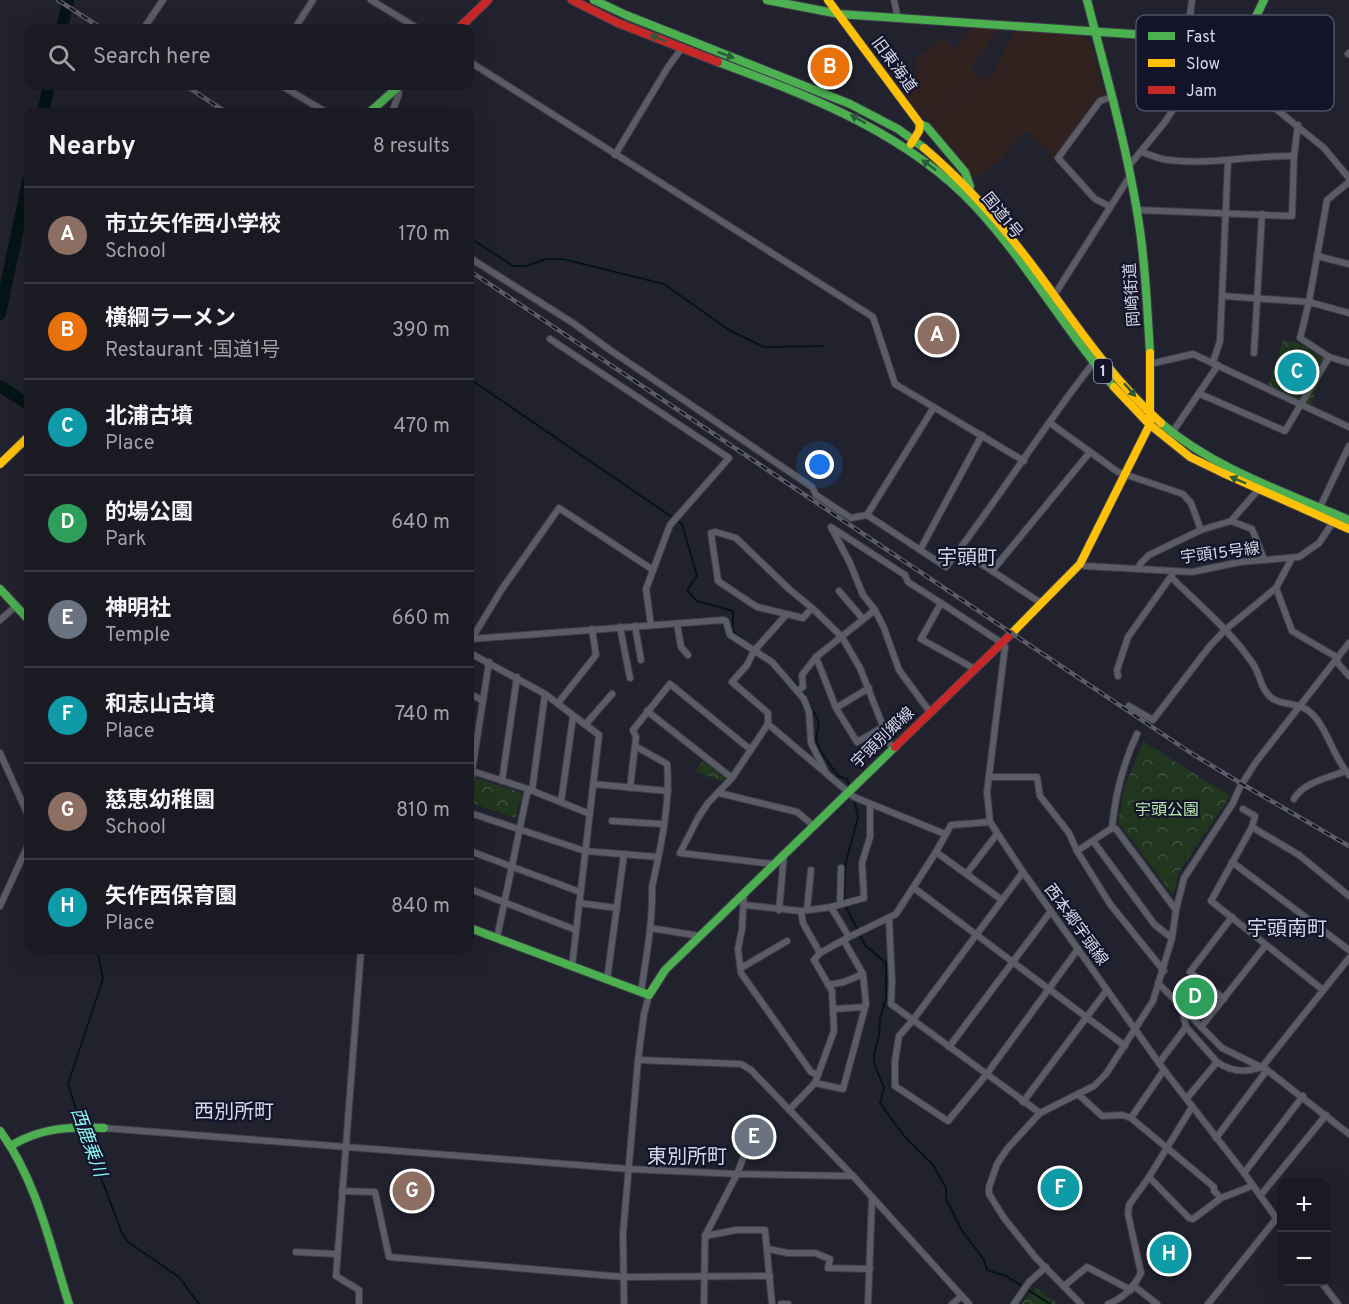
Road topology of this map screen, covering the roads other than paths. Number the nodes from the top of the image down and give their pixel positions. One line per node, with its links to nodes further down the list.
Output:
1 (163, 0): 17 (street)
2 (313, 0): 18 (street)
3 (371, 0): 19 (street)
4 (488, 0): 20 (main road)
5 (572, 0): 23 (main road, 国道1号 / 1, one-way to 5)
6 (594, 0): 36 (main road, 国道1号 / 1, one-way to 36)
7 (767, 0): 13 (main road)
8 (828, 0): 13 (main road, 旧東海道)
9 (894, 0): 16 (street)
10 (1087, 0): 21 (main road, 岡崎街道)
11 (1192, 0): 14 (street)
12 (1264, 0): 15 (main road)
13 (840, 14): 16 (main road); 34 (main road, 旧東海道)
14 (1190, 15)
15 (1257, 15)
16 (898, 19): 21 (main road)
17 (147, 24)
18 (297, 24)
19 (410, 24)
20 (463, 24)
21 (1095, 30): 22 (main road); 28 (main road, 岡崎街道)
22 (1136, 34)
23 (682, 48): 37 (main road, 国道1号 / 1, one-way to 23); 39 (street)
24 (474, 65): 39 (street)
25 (289, 90): 29 (street)
26 (394, 90): 30 (main road)
27 (398, 90): 31 (street)
28 (1112, 97): 42 (main road, 岡崎街道); 46 (street)
29 (319, 108)
30 (374, 108)
31 (394, 108)
32 (1171, 111): 38 (street)
33 (1279, 111): 35 (street)
34 (920, 124): 36 (main road); 45 (main road, 旧東海道)
35 (1298, 125): 40 (street); 43 (street)
36 (914, 140): 37 (main road); 45 (main road, 国道1号 / 1)
37 (908, 149): 61 (main road, 国道1号 / 1, one-way to 37)
38 (1142, 152): 41 (street); 42 (street)
39 (615, 155): 67 (street)
40 (1294, 156): 41 (street); 49 (street)
41 (1228, 160): 48 (street)
42 (1129, 172): 46 (street); 47 (main road, 岡崎街道)
43 (1349, 178)
44 (1349, 182): 50 (street)
45 (970, 188): 53 (main road, 国道1号 / 1)
46 (1109, 206): 53 (street)
47 (1137, 210): 48 (street); 64 (main road, 岡崎街道)
48 (1225, 213): 49 (street); 54 (street)
49 (1262, 214): 55 (street)
50 (1317, 256): 52 (street); 56 (street)
51 (474, 261): 84 (street)
52 (1349, 264)
53 (1055, 294): 68 (main road, 国道1号 / 1, one-way to 68)
54 (1222, 296): 55 (street); 62 (street)
55 (1257, 297): 56 (street); 59 (street)
56 (1309, 302): 57 (street); 60 (street)
57 (1349, 313)
58 (550, 339): 96 (street)
59 (1254, 353)
60 (1329, 357): 63 (street); 66 (street)
61 (1095, 361): 69 (street); 70 (main road, 国道1号 / 1)
62 (1216, 363): 64 (street); 65 (street); 66 (street)
63 (1349, 363)
64 (1150, 364): 68 (main road, 岡崎街道)
65 (1200, 394): 66 (street); 72 (street)
66 (1301, 404): 71 (street)
67 (934, 407): 73 (street); 84 (street)
68 (1150, 413): 70 (main road, 宇頭別郷線); 72 (main road, 国道1号 / 1)
69 (1050, 423): 76 (street); 78 (street)
70 (1150, 424): 81 (main road, 宇頭別郷線); 82 (main road, 国道1号 / 1, one-way to 70)
71 (1349, 427)
72 (1172, 433): 83 (main road, 国道1号 / 1)
73 (982, 435): 78 (street); 90 (street)
74 (24, 441): 80 (main road)
75 (1349, 446): 77 (street)
76 (1090, 452): 81 (street); 97 (street)
77 (1341, 459): 79 (street); 83 (street)
78 (1024, 461): 91 (street)
79 (1349, 463)
80 (0, 464)
81 (1125, 474): 89 (street); 94 (main road, 宇頭別郷線)
82 (1258, 489): 86 (street); 87 (main road, 国道1号 / 1)
83 (1320, 507): 85 (main road, 国道1号 / 1)
84 (867, 515): 90 (street)
85 (1349, 520)
86 (1231, 521): 89 (street); 93 (street)
87 (1333, 522): 88 (main road, 国道1号 / 1); 92 (street)
88 (1349, 529)
89 (1201, 530): 95 (street)
90 (920, 550): 91 (street)
91 (960, 550): 97 (street)
92 (1295, 558): 93 (street, 宇頭15号線); 99 (street)
93 (1264, 560): 98 (street, 宇頭15号線)
94 (1080, 564): 95 (street, 宇頭15号線); 103 (main road, 宇頭別郷線)
95 (1138, 569): 98 (street, 宇頭15号線)
96 (653, 570): 112 (street); 117 (street)
97 (992, 570): 103 (street)
98 (1172, 574): 116 (street); 130 (street)
99 (1276, 588): 116 (street); 127 (street)
100 (0, 589): 104 (main road)
101 (839, 591): 110 (street)
102 (941, 603): 106 (street); 119 (street); 129 (street)
103 (1041, 603): 119 (main road, 宇頭別郷線)
104 (16, 606): 107 (main road); 109 (street)
105 (812, 608): 108 (street); 108 (street); 118 (street)
106 (875, 610): 110 (street); 145 (street)
107 (24, 615)
108 (786, 615): 122 (street)
109 (0, 619)
110 (863, 620): 118 (street)
111 (677, 624): 112 (street); 122 (street); 124 (street)
112 (651, 625): 113 (street)
113 (635, 626): 114 (street); 126 (street)
114 (621, 627): 115 (street); 133 (street)
115 (592, 630): 120 (street); 140 (street)
116 (1225, 630): 141 (street); 142 (street)
117 (474, 635)
118 (842, 637): 125 (street); 135 (street)
119 (1005, 639): 129 (main road, 宇頭別郷線); 161 (street, 西本郷宇頭線)
120 (474, 641)
121 (1349, 643): 127 (street)
122 (754, 651): 134 (street); 147 (street)
123 (474, 655): 128 (street)
124 (688, 655)
125 (816, 657): 134 (street); 143 (street)
126 (641, 660)
127 (1337, 660): 131 (street); 141 (street)
128 (489, 662): 132 (street); 139 (street)
129 (975, 669): 145 (main road, 宇頭別郷線)
130 (1118, 676)
131 (1349, 676)
132 (517, 677): 136 (street); 163 (street)
133 (630, 678)
134 (800, 688): 158 (street)
135 (869, 688): 143 (street); 149 (street)
136 (545, 694): 140 (street); 166 (street)
137 (612, 694): 148 (street)
138 (474, 696): 139 (street)
139 (482, 700): 152 (street)
140 (558, 703): 146 (street)
141 (1300, 705): 159 (street); 217 (street)
142 (1129, 706)
143 (836, 708): 149 (street)
144 (647, 711): 153 (street); 155 (street); 162 (street)
145 (930, 712): 154 (main road, 宇頭別郷線)
146 (573, 717): 148 (street); 171 (street)
147 (768, 724): 155 (street); 158 (street)
148 (585, 725): 164 (street)
149 (883, 727): 154 (street)
150 (1137, 734): 182 (street)
151 (474, 736): 152 (street)
152 (477, 737): 157 (street)
153 (635, 746): 165 (street); 167 (street)
154 (892, 749): 168 (main road, 宇頭別郷線)
155 (751, 750): 162 (street)
156 (0, 753): 172 (street)
157 (474, 756)
158 (826, 773): 168 (street)
159 (1347, 773): 170 (street)
160 (474, 775): 163 (street)
161 (990, 777): 178 (street, 西本郷宇頭線); 188 (street)
162 (732, 778): 169 (street)
163 (502, 781): 166 (street)
164 (593, 784): 165 (street); 176 (street)
165 (630, 788): 167 (street)
166 (530, 790): 171 (street); 183 (street)
167 (668, 791): 179 (street)
168 (847, 792): 173 (street); 180 (main road, 宇頭別郷線)
169 (719, 793): 180 (street); 196 (street)
170 (1294, 799)
171 (561, 802): 176 (street)
172 (24, 805)
173 (870, 805): 184 (street); 210 (street)
174 (1243, 809): 181 (street)
175 (474, 814): 183 (street)
176 (590, 814): 187 (street)
177 (612, 820): 179 (street)
178 (990, 822): 184 (street); 185 (street, 西本郷宇頭線)
179 (663, 824): 194 (street)
180 (814, 826): 193 (main road, 宇頭別郷線)
181 (1252, 827): 195 (street); 205 (street)
182 (1112, 828): 186 (street); 217 (street)
183 (519, 829): 187 (street); 197 (street)
184 (945, 834): 189 (street)
185 (997, 834): 200 (street, 西本郷宇頭線); 201 (street)
186 (1093, 841): 188 (street); 227 (street)
187 (585, 851): 192 (street); 204 (street)
188 (1077, 851): 239 (street)
189 (936, 852): 201 (street); 202 (street)
190 (474, 853): 197 (street)
191 (24, 854): 212 (street)
192 (624, 854): 194 (street); 214 (street)
193 (784, 855): 196 (main road, 宇頭別郷線); 215 (street)
194 (658, 857): 221 (street)
195 (1232, 862): 219 (street); 232 (street)
196 (773, 864): 206 (main road)
197 (512, 867): 204 (street); 208 (street)
198 (841, 868): 210 (street)
199 (811, 870): 216 (street)
200 (1023, 872): 207 (street); 218 (street, 西本郷宇頭線)
201 (967, 873): 207 (street)
202 (914, 888): 220 (street); 225 (street)
203 (474, 891): 208 (street)
204 (580, 892): 209 (street)
205 (1348, 893)
206 (744, 894): 211 (street); 224 (main road)
207 (1002, 900): 225 (street)
208 (504, 902): 223 (street); 226 (street)
209 (579, 903): 214 (street); 223 (street)
210 (840, 904): 213 (street)
211 (744, 905): 215 (street); 238 (street)
212 (0, 906)
213 (831, 907): 216 (street); 228 (street)
214 (617, 908): 241 (street)
215 (779, 910): 216 (street)
216 (804, 910): 234 (street)
217 (1176, 910): 227 (street)
218 (1051, 911): 231 (street, 西本郷宇頭線); 236 (street)
219 (1232, 917): 230 (street); 248 (street)
220 (889, 918): 228 (street); 253 (street)
221 (650, 928): 224 (street); 247 (street)
222 (474, 929): 226 (main road)
223 (576, 930): 237 (street)
224 (700, 936): 247 (main road)
225 (977, 936): 236 (street); 253 (street)
226 (497, 938): 237 (main road)
227 (1172, 938): 239 (street)
228 (847, 939): 234 (street); 240 (street)
229 (787, 941): 238 (street)
230 (1266, 945): 246 (street); 248 (street)
231 (1078, 949): 244 (street); 245 (street, 西本郷宇頭線)
232 (1349, 950)
233 (361, 954): 282 (street)
234 (820, 954): 243 (street)
235 (1349, 958): 246 (street)
236 (1013, 961): 244 (street); 258 (street)
237 (572, 966): 241 (main road)
238 (741, 968): 264 (street)
239 (1164, 971): 242 (street)
240 (863, 974): 243 (street); 249 (street)
241 (607, 980): 247 (main road)
242 (1158, 983): 250 (street); 256 (street)
243 (828, 985): 251 (street)
244 (1050, 990): 252 (street); 265 (street)
245 (1107, 990): 252 (street); 256 (street, 西本郷宇頭線)
246 (1323, 990): 262 (street)
247 (645, 994): 259 (street)
248 (1224, 999): 255 (street)
249 (865, 1007): 251 (street); 266 (street)
250 (1182, 1007): 254 (street); 255 (street)
251 (835, 1009): 264 (street)
252 (1087, 1016): 257 (street); 270 (street)
253 (913, 1020): 258 (street); 265 (street)
254 (1186, 1027): 260 (street); 261 (street)
255 (1201, 1027): 262 (street)
256 (1136, 1028): 257 (street); 261 (street, 西本郷宇頭線)
257 (1125, 1046): 267 (street)
258 (949, 1047): 265 (street)
259 (638, 1060): 272 (street); 284 (street)
260 (1217, 1062): 262 (street); 269 (street)
261 (1160, 1063): 263 (street, 西本郷宇頭線)
262 (1265, 1068): 268 (street); 280 (street)
263 (1164, 1070): 269 (street, 西本郷宇頭線); 275 (street)
264 (818, 1075): 266 (street)
265 (986, 1075): 270 (street)
266 (815, 1083): 272 (street)
267 (1078, 1094): 273 (street); 275 (street)
268 (1302, 1096): 274 (street); 285 (street)
269 (1187, 1098): 271 (street, 西本郷宇頭線)
270 (1023, 1102): 273 (street)
271 (1192, 1107): 280 (street, 西本郷宇頭線); 283 (street)
272 (789, 1110): 287 (street)
273 (1040, 1113): 299 (street)
274 (1326, 1115): 278 (street); 291 (street)
275 (1131, 1118): 283 (street)
276 (104, 1128): 281 (main road); 282 (street)
277 (0, 1131): 281 (main road)
278 (1349, 1134)
279 (751, 1138): 286 (street)
280 (1216, 1138): 285 (street, 西本郷宇頭線)
281 (12, 1145): 308 (main road)
282 (345, 1146): 284 (street); 290 (street)
283 (1167, 1147): 288 (street); 293 (street)
284 (629, 1169): 286 (street); 303 (street)
285 (1244, 1173): 289 (street, 西本郷宇頭線)
286 (737, 1174): 287 (street); 295 (street)
287 (853, 1176): 292 (street)
288 (1149, 1177): 293 (street); 306 (street)
289 (1252, 1186): 291 (street, 西本郷宇頭線); 293 (street)
290 (342, 1191): 298 (street); 303 (street)
291 (1260, 1196): 294 (street)
292 (872, 1198): 300 (street); 307 (street)
293 (1221, 1198)
294 (1276, 1219): 322 (street)
295 (705, 1236): 296 (street); 301 (street)
296 (768, 1249): 300 (street); 302 (street)
297 (296, 1252): 298 (street)
298 (336, 1254): 309 (street)
299 (1046, 1267): 304 (street); 318 (street)
300 (870, 1269): 315 (street)
301 (705, 1276): 302 (street); 303 (street); 311 (street)
302 (770, 1276): 312 (street)
303 (624, 1277): 310 (street)
304 (1064, 1286): 306 (street); 319 (street)
305 (1325, 1286): 323 (street)
306 (1132, 1288): 320 (street); 321 (street)
307 (962, 1296): 316 (street); 317 (street)
308 (69, 1304)
309 (358, 1304)
310 (624, 1304)
311 (705, 1304)
312 (772, 1304)
313 (781, 1304): 314 (street)
314 (788, 1304)
315 (868, 1304)
316 (952, 1304)
317 (969, 1304)
318 (1014, 1304)
319 (1081, 1304)
320 (1108, 1304)
321 (1157, 1304)
322 (1208, 1304)
323 (1338, 1304)

